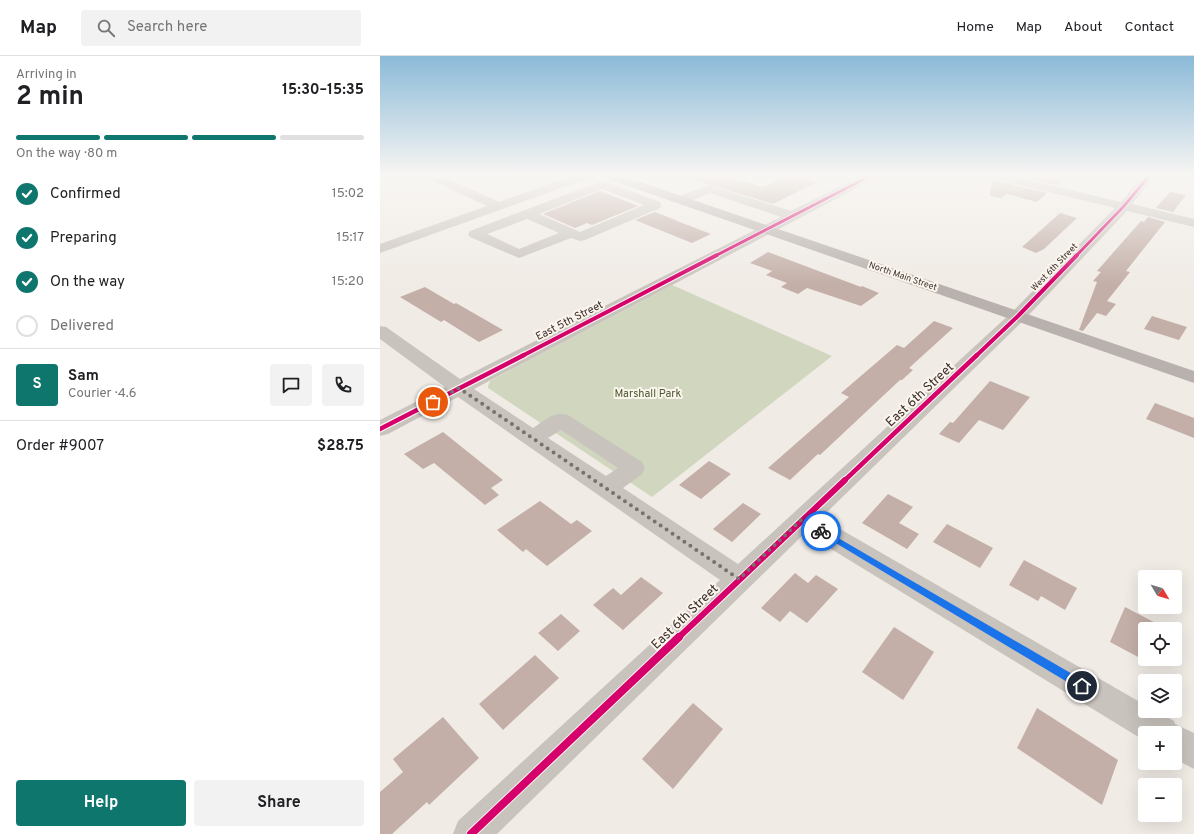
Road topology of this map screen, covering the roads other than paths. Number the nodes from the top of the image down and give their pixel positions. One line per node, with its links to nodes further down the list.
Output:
1 (481, 212): 14 (street)
2 (532, 212): 11 (street)
3 (638, 212): 19 (street)
4 (719, 212): 12 (main road, North Main Street)
5 (735, 212): 12 (street)
6 (742, 212): 12 (street)
7 (781, 212): 13 (street)
8 (799, 212): 13 (street, East 5th Street)
9 (1118, 212): 22 (street, West 6th Street)
10 (1150, 212): 15 (street)
11 (528, 214): 17 (street); 19 (street)
12 (730, 216): 18 (main road, North Main Street)
13 (792, 216): 18 (street, East 5th Street)
14 (466, 218): 16 (street); 17 (street)
15 (1194, 223)
16 (450, 224): 20 (street); 21 (street)
17 (491, 228): 20 (street)
18 (768, 228): 22 (main road, North Main Street); 25 (street, East 5th Street)
19 (571, 233): 20 (street)
20 (475, 234)
21 (380, 249)
22 (1018, 316): 24 (main road, North Main Street); 29 (street, East 6th Street)
23 (380, 331): 25 (street)
24 (1194, 377)
25 (459, 388): 26 (street, East 5th Street); 27 (street)
26 (380, 429)
27 (533, 438): 28 (street); 28 (street)
28 (606, 488): 30 (street)
29 (802, 519): 30 (street, East 6th Street); 31 (street)
30 (739, 579): 34 (street, East 6th Street)
31 (1150, 726)
32 (1182, 744): 33 (street)
33 (1194, 752)
34 (471, 834)

